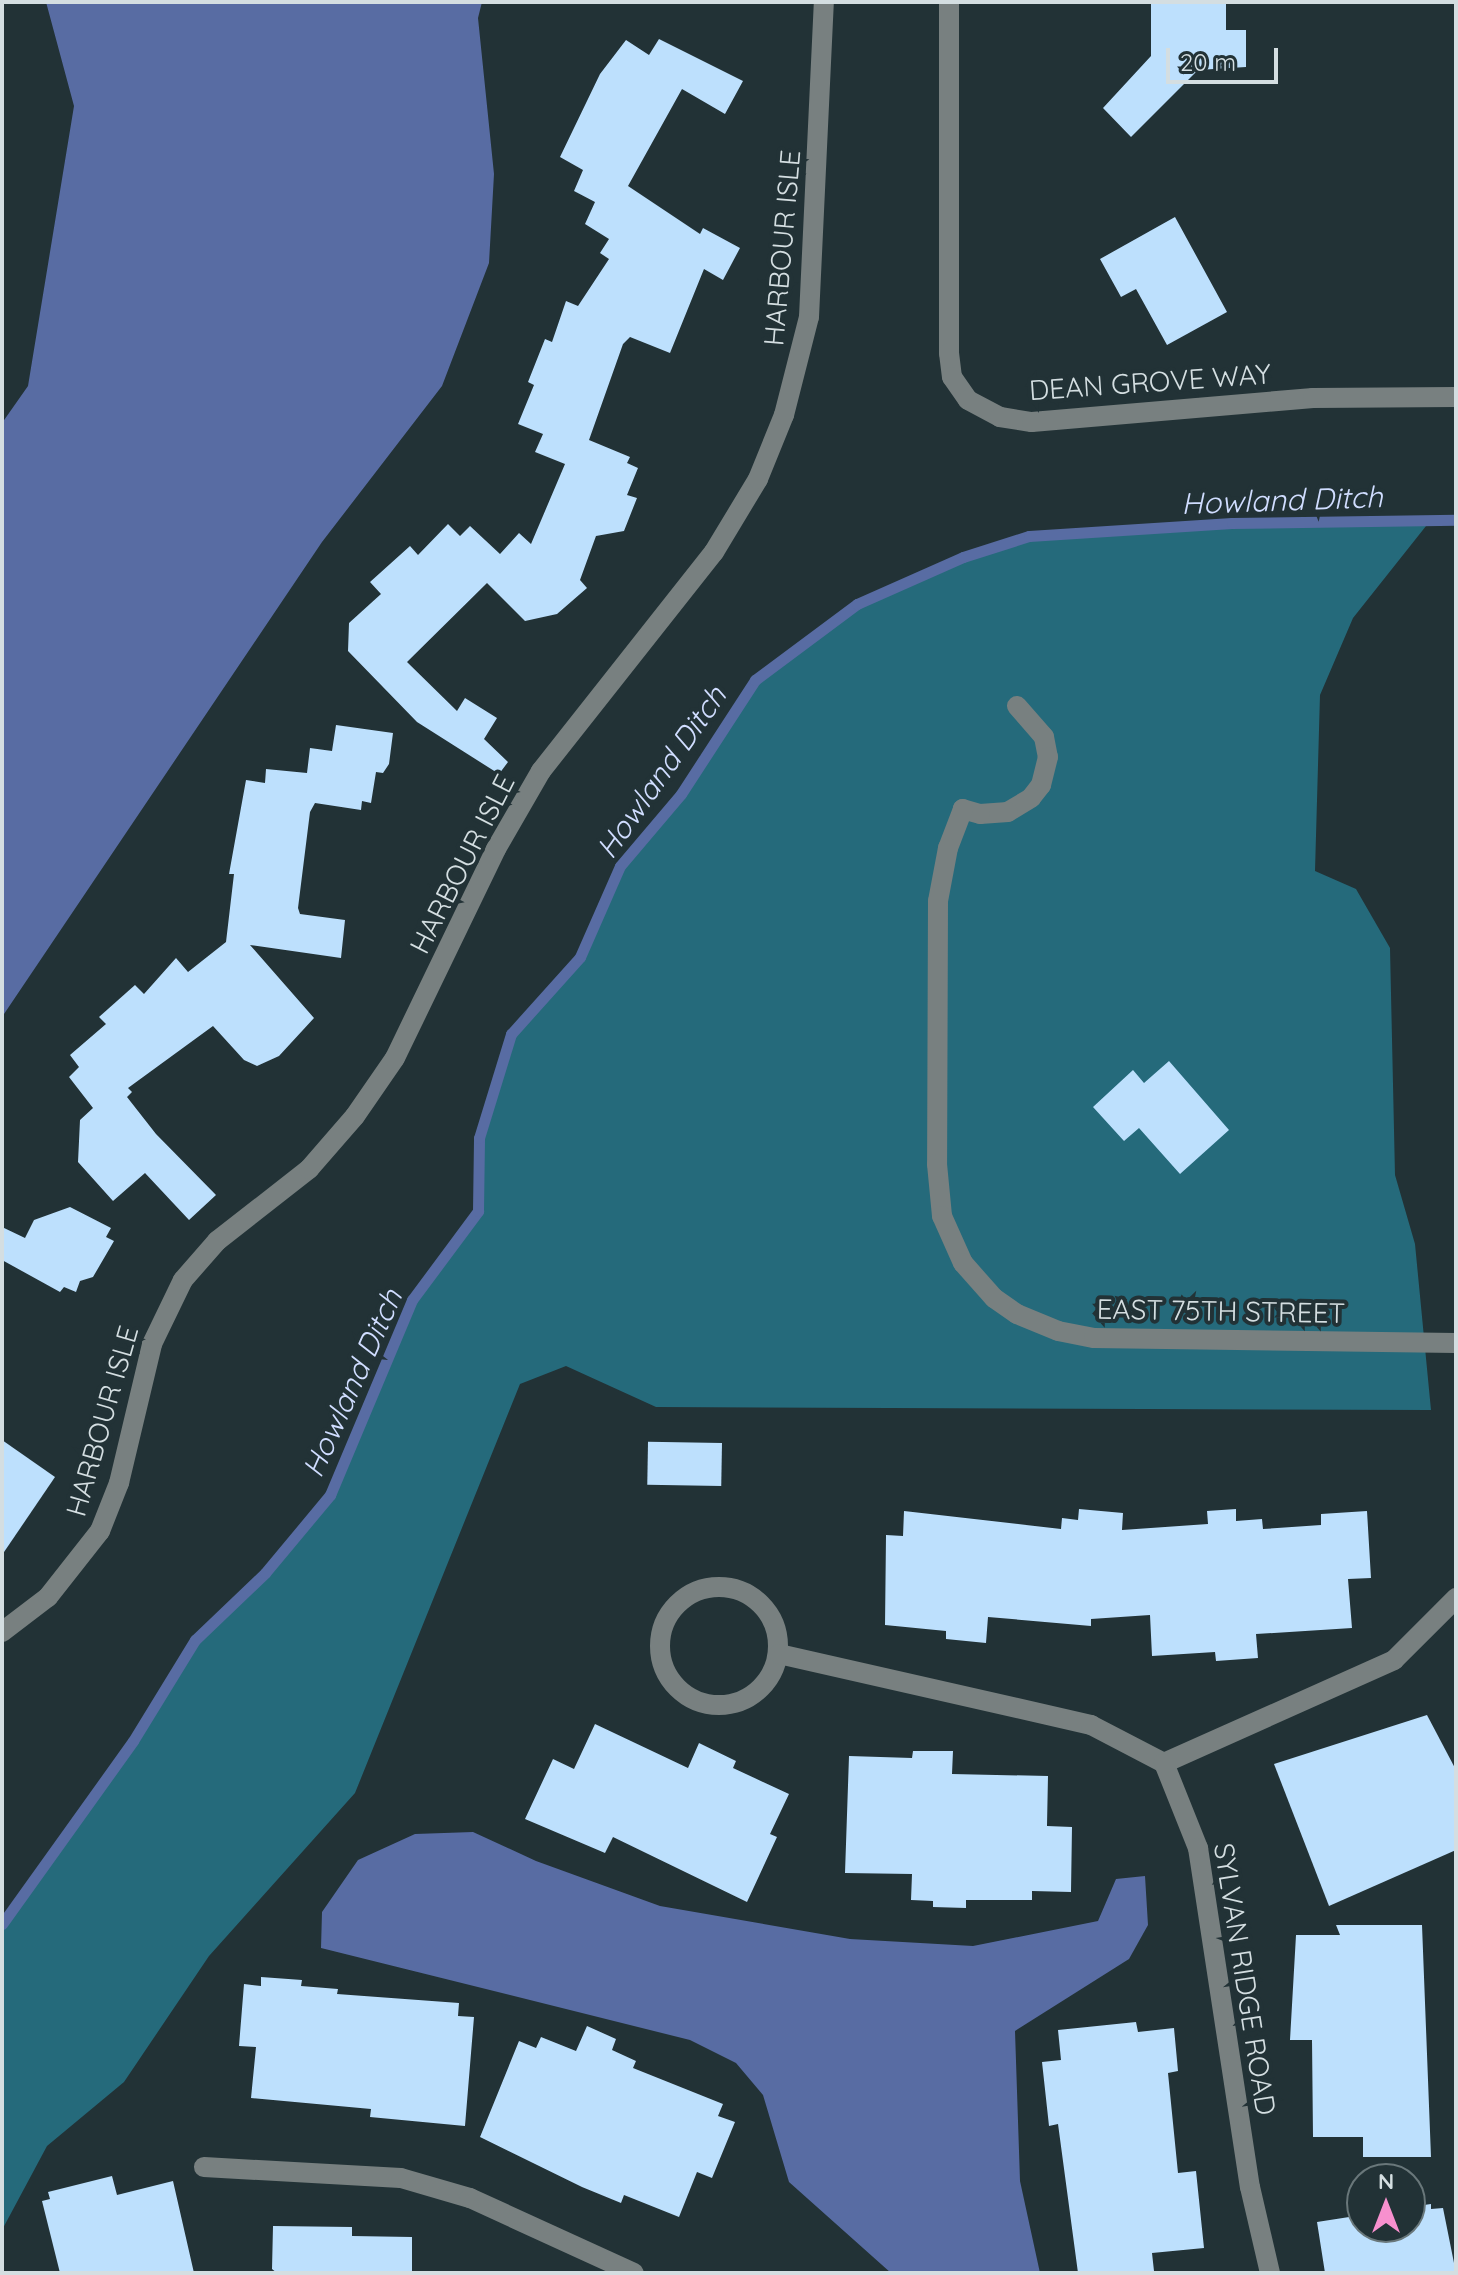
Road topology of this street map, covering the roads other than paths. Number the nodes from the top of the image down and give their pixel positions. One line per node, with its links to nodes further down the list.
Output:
1 (824, 2): 7 (street, HARBOUR ISLE)
2 (949, 2): 3 (street, DEAN GROVE WAY)
3 (1456, 397)
4 (1017, 706): 5 (street, EAST 75TH STREET)
5 (1456, 1343)
6 (1456, 1598): 9 (street)
7 (2, 1632)
8 (779, 1654): 8 (street); 9 (street)
9 (1164, 1763): 12 (street, SYLVAN RIDGE ROAD)
10 (204, 2167): 11 (street)
11 (634, 2273)
12 (1270, 2273)

